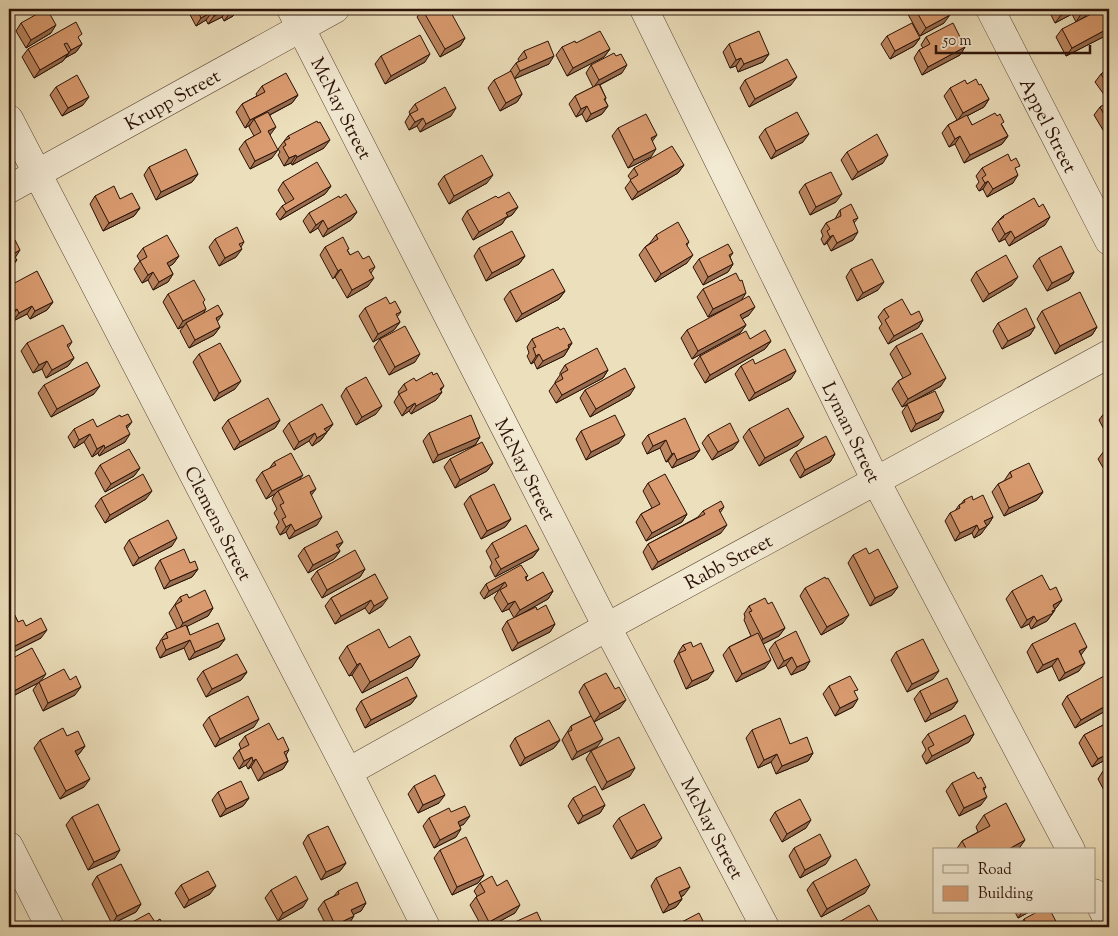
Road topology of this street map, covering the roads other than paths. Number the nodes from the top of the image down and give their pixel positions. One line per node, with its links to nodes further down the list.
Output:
1 (335, 9): 4 (street, Krupp Street)
2 (644, 9): 10 (street, Lyman Street)
3 (990, 9): 8 (street, Appel Street)
4 (296, 18): 6 (street, Krupp Street); 11 (street, McNay Street)
5 (9, 119): 6 (street, Clemens Street)
6 (36, 173): 7 (street, Krupp Street); 12 (street, Clemens Street)
7 (9, 188)
8 (1109, 242)
9 (1109, 354): 10 (street, Rabb Street)
10 (876, 481): 11 (street, Rabb Street); 14 (street, Lyman Street)
11 (607, 626): 12 (street, Rabb Street); 19 (street, McNay Street)
12 (348, 772): 18 (street, Clemens Street)
13 (9, 846): 17 (street)
14 (1070, 848)
15 (1096, 898): 16 (street)
16 (1109, 922)
17 (50, 927)
18 (426, 927)
19 (766, 927)

